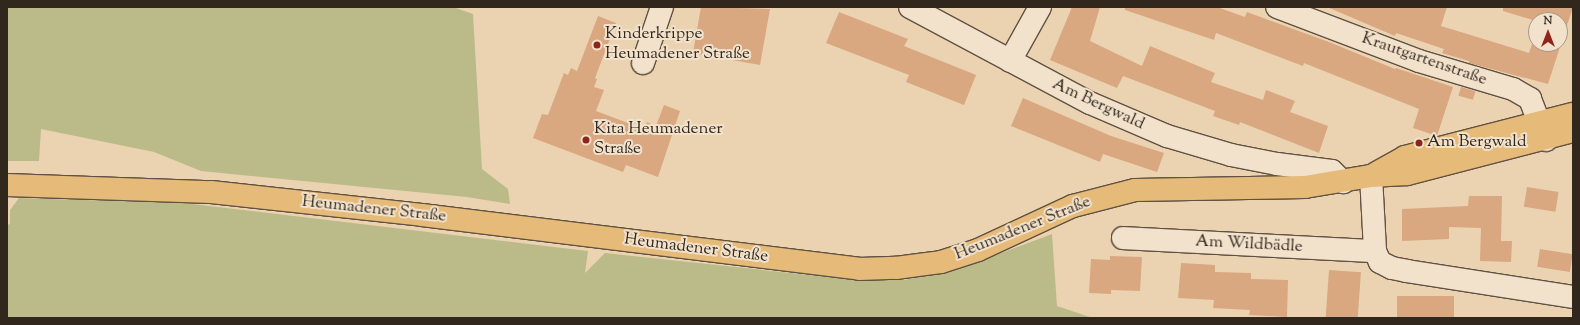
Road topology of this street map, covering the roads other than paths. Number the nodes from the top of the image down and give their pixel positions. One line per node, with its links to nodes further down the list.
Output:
1 (662, 7): 6 (street)
2 (910, 7): 5 (street, Am Bergwald)
3 (1040, 7): 5 (street)
4 (1277, 7): 9 (street, Krautgartenstraße)
5 (1010, 61): 11 (street, Am Bergwald)
6 (643, 63)
7 (1573, 114): 9 (main road, Heumadener Straße)
8 (1573, 131): 9 (main road, Heumadener Straße)
9 (1544, 132): 10 (main road, Heumadener Straße)
10 (1371, 176): 11 (main road, Heumadener Straße); 14 (street)
11 (1343, 182): 12 (main road, Heumadener Straße)
12 (7, 185)
13 (1122, 238): 14 (street, Am Wildbädle)
14 (1375, 251): 15 (street)
15 (1573, 297)

